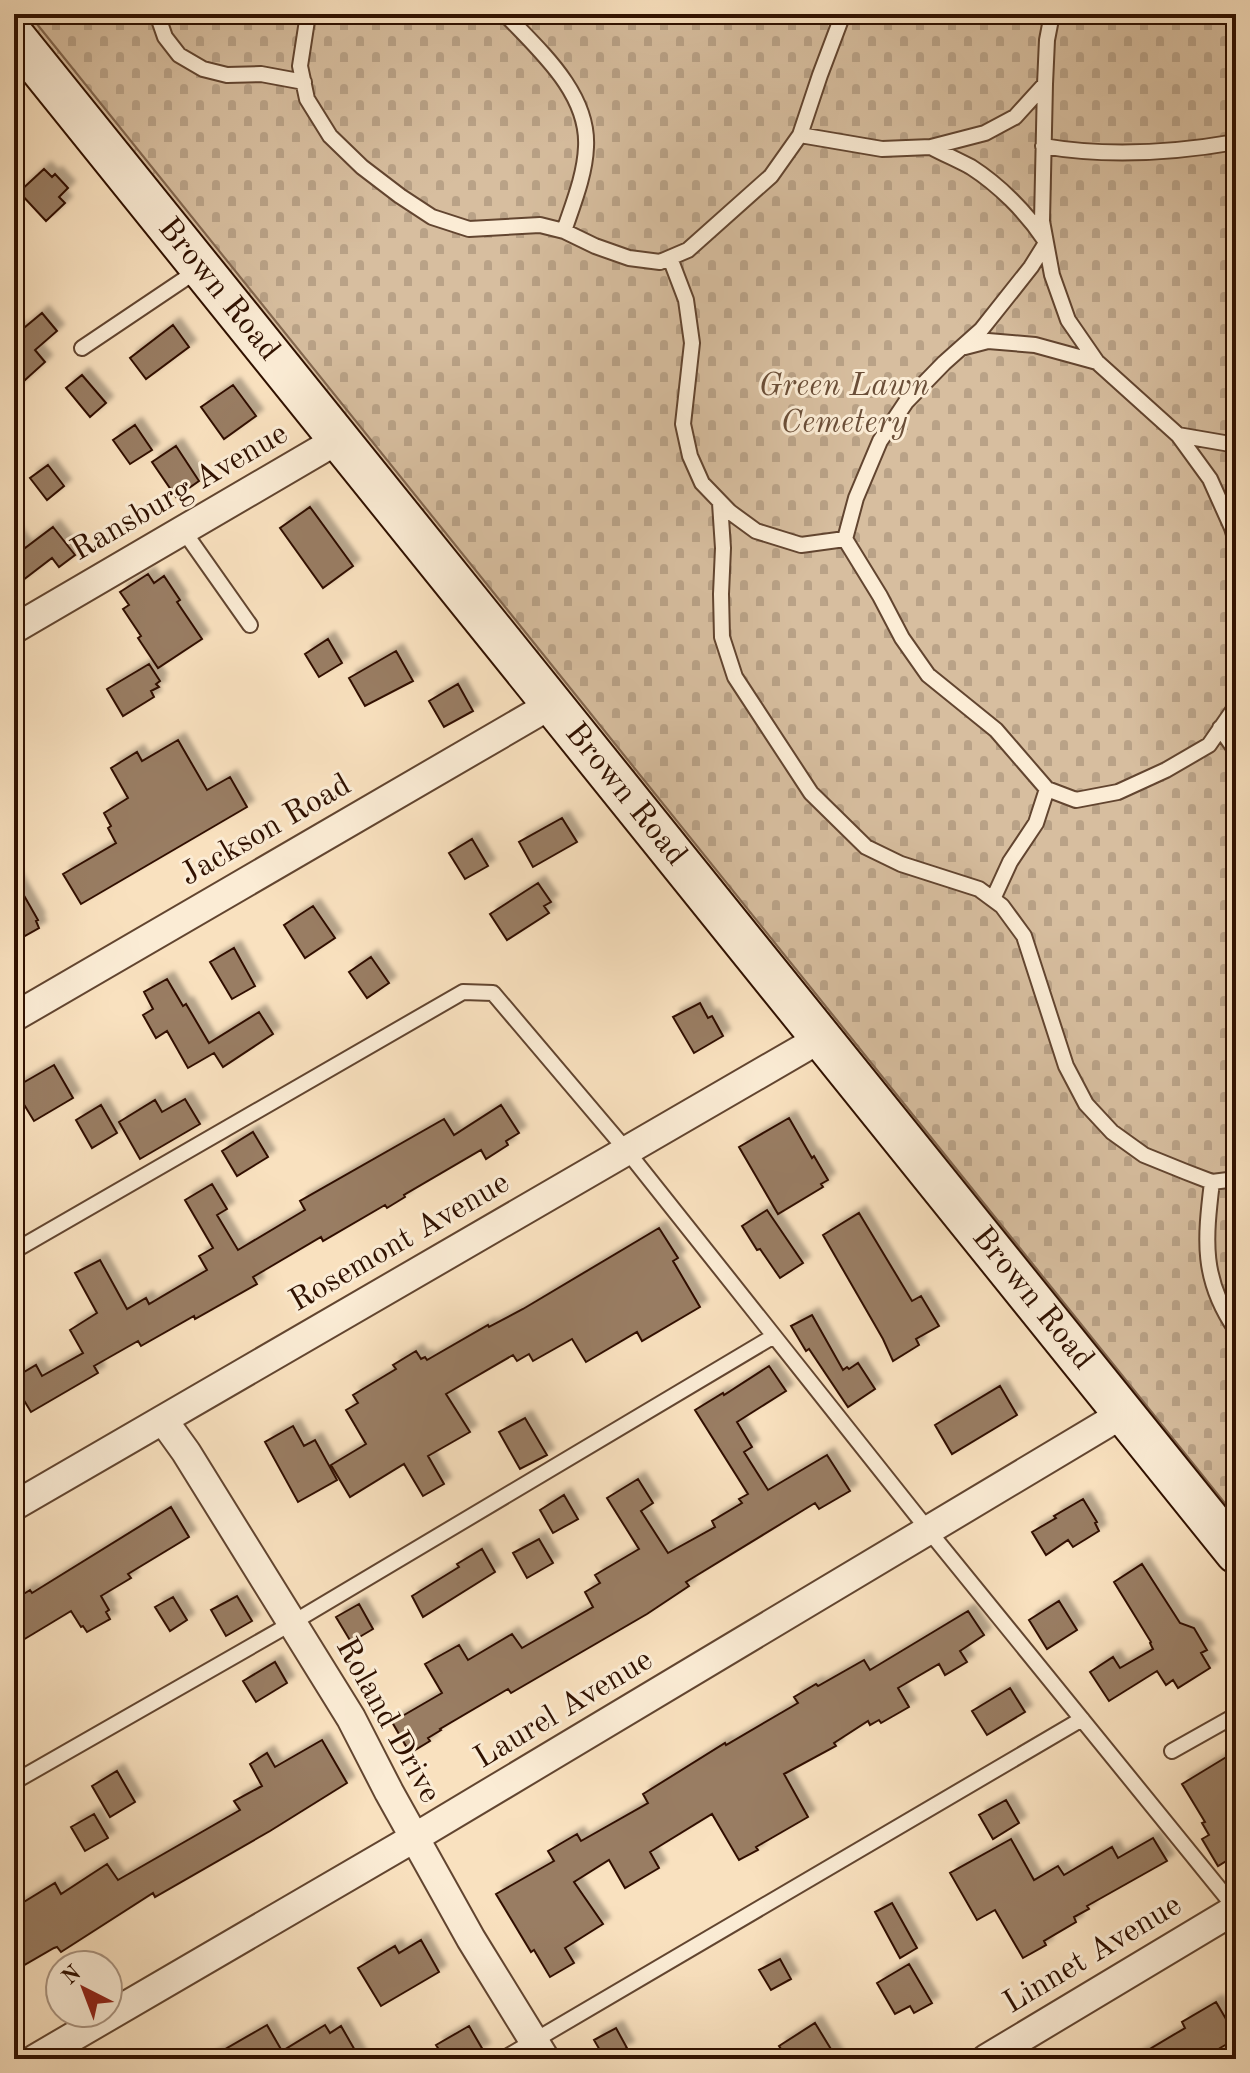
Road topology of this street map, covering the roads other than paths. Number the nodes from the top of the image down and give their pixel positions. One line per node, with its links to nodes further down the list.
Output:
1 (157, 14): 7 (lane)
2 (308, 14): 7 (lane)
3 (505, 14): 13 (lane)
4 (843, 14): 9 (lane)
5 (1052, 14): 8 (lane)
6 (14, 36): 16 (main road, Brown Road)
7 (304, 82): 13 (lane)
8 (1045, 84): 11 (lane); 12 (lane)
9 (800, 135): 12 (lane); 15 (lane)
10 (1236, 142): 11 (lane)
11 (1043, 146): 14 (lane)
12 (931, 147): 14 (lane)
13 (564, 231): 15 (lane)
14 (1046, 243): 18 (lane); 19 (lane)
15 (670, 258): 23 (lane)
16 (201, 268): 17 (lane); 21 (main road, Brown Road)
17 (82, 348)
18 (960, 348): 19 (lane); 25 (lane)
19 (1097, 362): 20 (lane)
20 (1178, 435): 22 (lane); 26 (lane)
21 (339, 439): 24 (street, Ransburg Avenue); 29 (main road, Brown Road)
22 (1236, 445)
23 (720, 503): 25 (lane); 34 (lane)
24 (183, 530): 27 (lane); 28 (street, Ransburg Avenue)
25 (845, 539): 33 (lane)
26 (1236, 541)
27 (250, 625)
28 (14, 629)
29 (552, 704): 35 (street, Jackson Road); 36 (main road, Brown Road)
30 (1236, 706): 31 (lane)
31 (1220, 728): 32 (lane); 33 (lane)
32 (1236, 751)
33 (1047, 789): 34 (lane)
34 (993, 899): 39 (lane)
35 (14, 1017)
36 (821, 1038): 37 (street, Rosemont Avenue); 43 (main road, Brown Road)
37 (627, 1151): 40 (lane); 42 (lane); 44 (street, Rosemont Avenue)
38 (1236, 1179): 39 (lane)
39 (1212, 1182): 41 (lane)
40 (14, 1251)
41 (1236, 1330)
42 (774, 1336): 46 (lane); 48 (lane)
43 (1124, 1413): 46 (street, Laurel Avenue); 47 (main road, Brown Road)
44 (163, 1420): 45 (street, Rosemont Avenue); 48 (street, Roland Drive)
45 (14, 1506)
46 (929, 1531): 50 (lane); 53 (street, Laurel Avenue)
47 (1236, 1553)
48 (292, 1623): 52 (lane); 53 (street, Roland Drive)
49 (1236, 1715): 51 (lane)
50 (1082, 1719): 54 (lane); 55 (lane)
51 (1172, 1751)
52 (14, 1782)
53 (414, 1838): 55 (street, Roland Drive); 56 (street, Laurel Avenue)
54 (1236, 1909): 58 (street, Linnet Avenue)
55 (540, 2050): 57 (lane)
56 (35, 2059)
57 (503, 2059)
58 (986, 2059)

